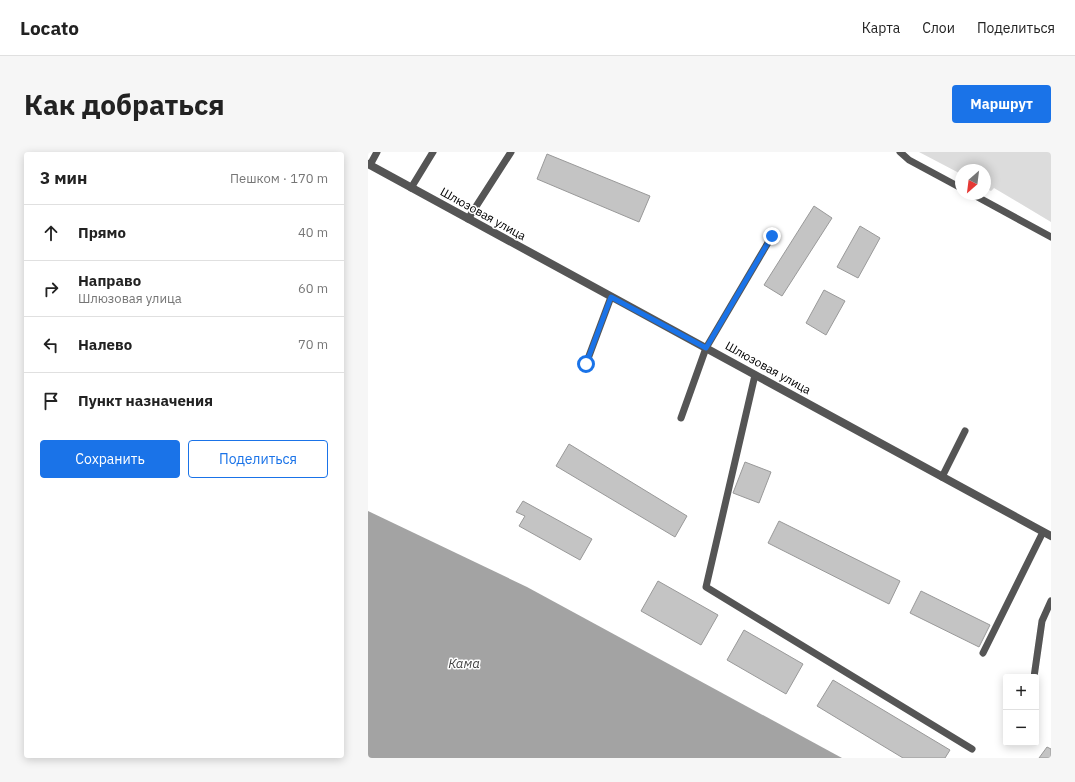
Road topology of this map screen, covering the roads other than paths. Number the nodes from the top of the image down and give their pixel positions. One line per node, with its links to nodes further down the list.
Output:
1 (378, 152): 5 (lane)
2 (433, 152): 7 (lane)
3 (511, 152): 9 (lane)
4 (900, 152): 6 (lane)
5 (369, 165): 7 (street, Шлюзовая улица)
6 (955, 185)
7 (410, 188): 9 (street, Шлюзовая улица)
8 (983, 200): 11 (lane)
9 (468, 219): 12 (street, Шлюзовая улица)
10 (772, 236): 13 (lane)
11 (1051, 237)
12 (611, 297): 13 (street, Шлюзовая улица); 14 (lane)
13 (706, 348): 15 (street, Шлюзовая улица); 16 (lane)
14 (586, 364)
15 (755, 375): 18 (street, Шлюзовая улица); 24 (lane)
16 (681, 418)
17 (965, 431): 18 (lane)
18 (942, 477): 19 (street, Шлюзовая улица)
19 (1043, 532): 20 (street, Шлюзовая улица); 22 (lane)
20 (1051, 536)
21 (1051, 601): 23 (lane)
22 (983, 653)
23 (1034, 674)
24 (972, 749)

